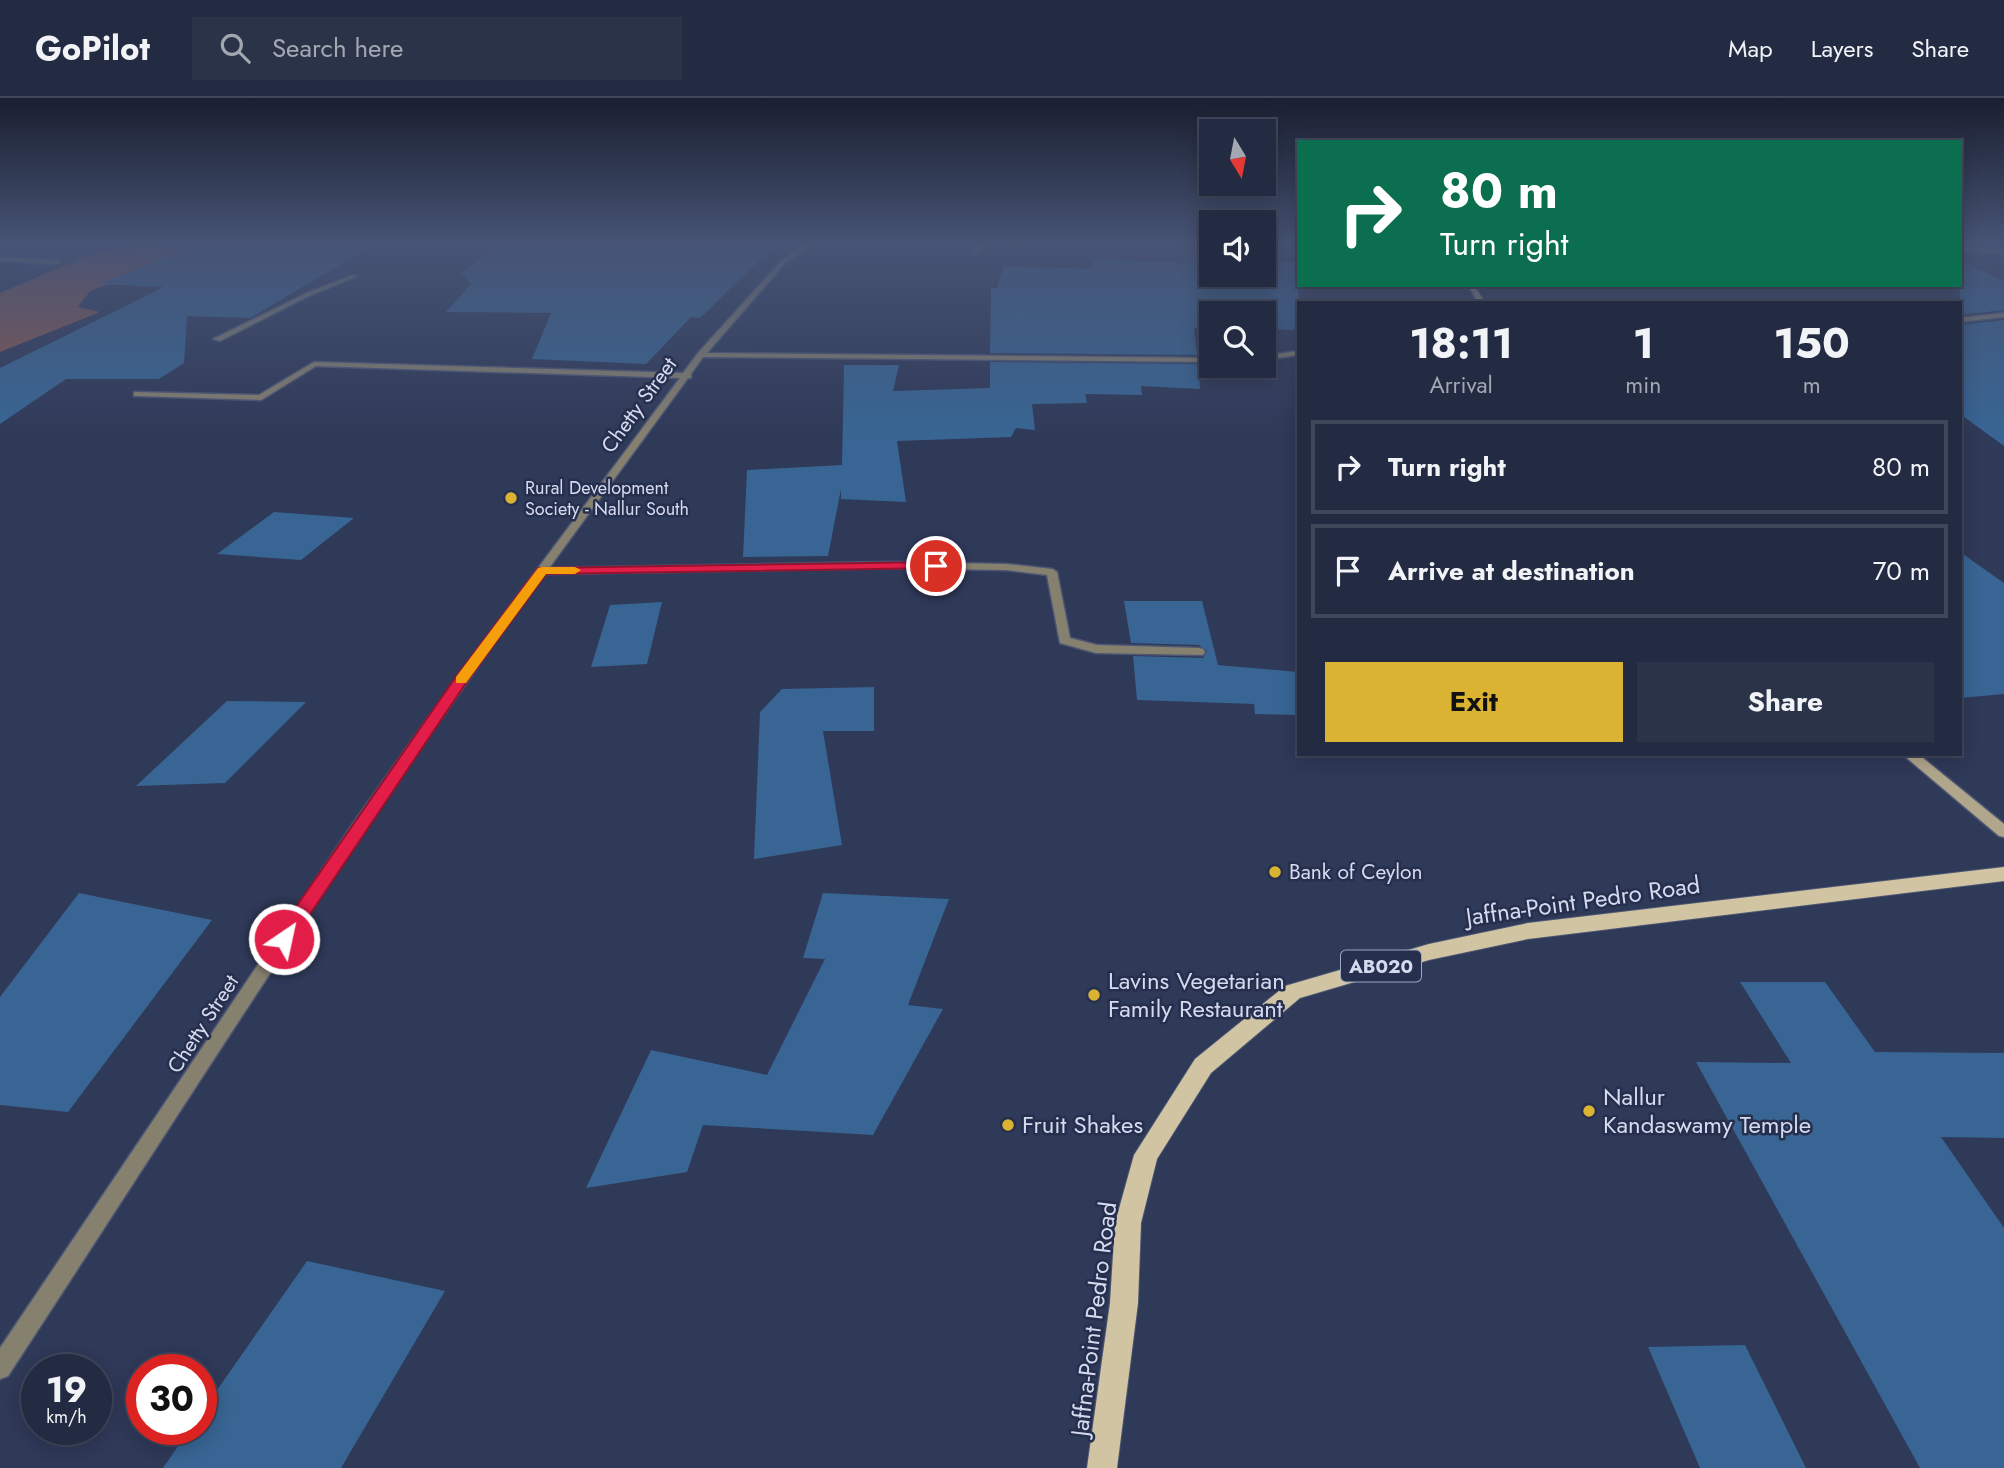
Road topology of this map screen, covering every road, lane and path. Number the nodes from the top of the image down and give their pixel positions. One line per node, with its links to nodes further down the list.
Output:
1 (279, 309): 5 (street)
2 (742, 309): 7 (street, Chetty Street)
3 (2004, 315): 4 (street)
4 (1962, 320)
5 (218, 339)
6 (1297, 353): 8 (street)
7 (701, 355): 9 (street); 10 (street, Chetty Street)
8 (1276, 356)
9 (1199, 360)
10 (688, 376): 11 (street); 12 (street, Chetty Street)
11 (136, 394)
12 (542, 571): 13 (street); 17 (street, Chetty Street)
13 (1199, 652)
14 (1911, 756): 15 (street)
15 (2004, 832)
16 (2004, 874): 18 (main road, Jaffna-Point Pedro Road / AB020)
17 (0, 1368)
18 (1102, 1468)

